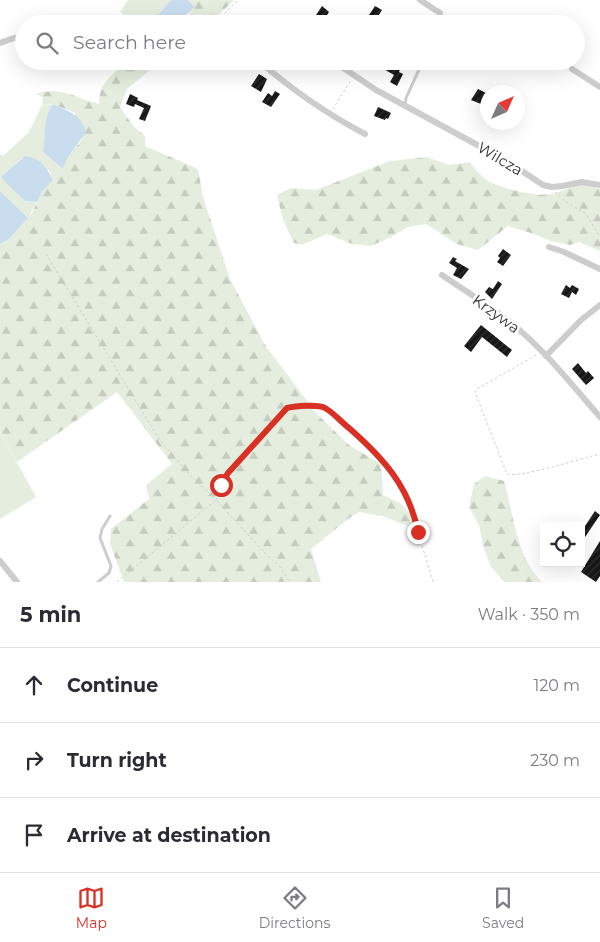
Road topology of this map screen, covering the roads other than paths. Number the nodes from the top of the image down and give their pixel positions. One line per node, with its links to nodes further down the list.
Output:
1 (420, 0): 2 (street)
2 (431, 3): 3 (street)
3 (440, 13)
4 (15, 38): 5 (street)
5 (0, 43)
6 (270, 70): 12 (street)
7 (345, 70): 11 (street, Wilcza)
8 (419, 70): 11 (lane)
9 (574, 70): 10 (street)
10 (600, 87)
11 (405, 105): 13 (street, Wilcza)
12 (365, 134)
13 (600, 185)
14 (549, 247): 15 (street)
15 (600, 269)
16 (442, 275): 18 (street, Krzywa)
17 (600, 305): 18 (street)
18 (544, 354): 19 (street, Krzywa)
19 (600, 417)
20 (110, 516): 23 (lane)
21 (0, 562): 22 (street)
22 (17, 582)
23 (98, 582)

